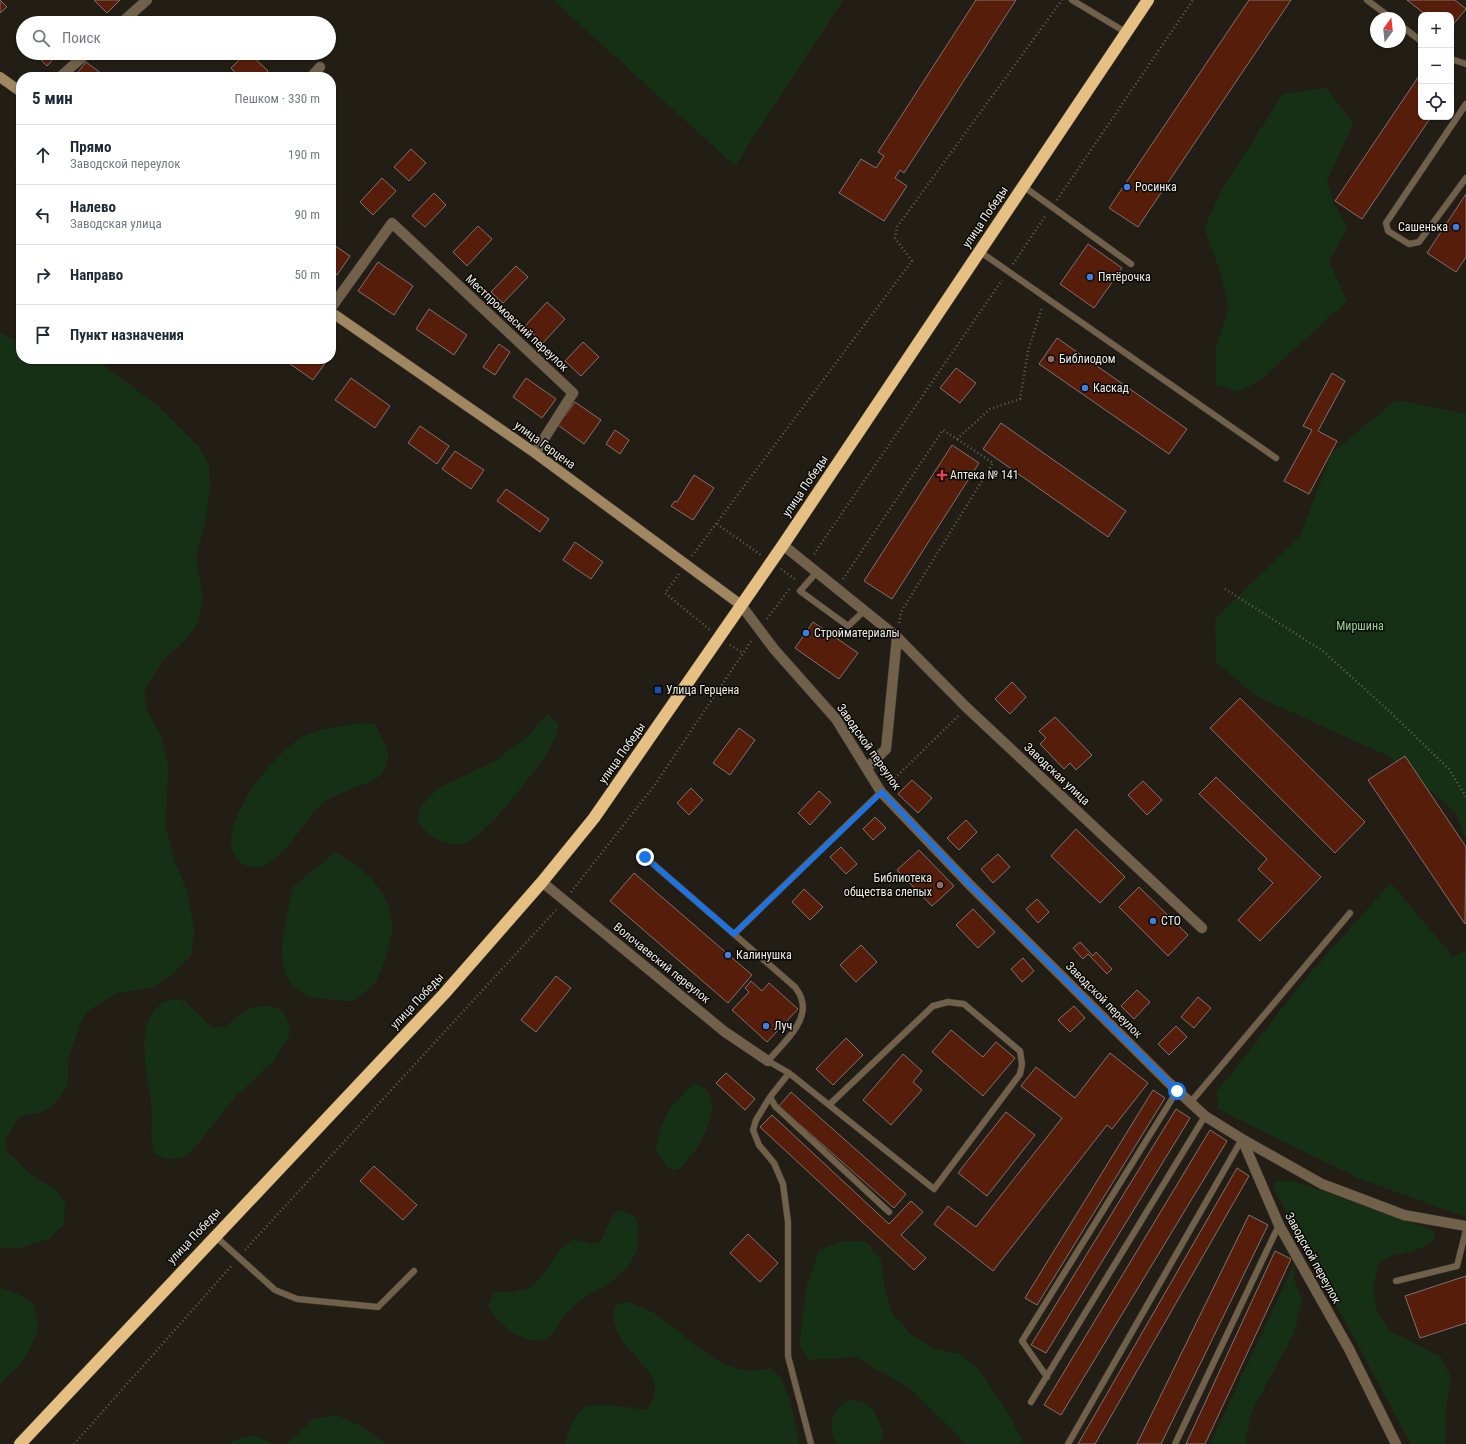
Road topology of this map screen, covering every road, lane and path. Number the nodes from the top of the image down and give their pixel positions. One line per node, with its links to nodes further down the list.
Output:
1 (147, 0): 8 (street)
2 (1062, 0): 33 (path)
3 (1072, 0): 10 (lane)
4 (1148, 0): 10 (highway, улица Победы)
5 (1193, 0): 23 (path)
6 (1367, 0): 7 (lane)
7 (1383, 12)
8 (129, 16)
9 (1406, 30): 11 (lane)
10 (1127, 32): 22 (highway, улица Победы)
11 (1418, 39)
12 (1454, 59): 14 (lane)
13 (79, 60): 16 (street)
14 (1466, 64)
15 (320, 67): 17 (street)
16 (66, 72)
17 (316, 72)
18 (0, 77): 19 (street)
19 (16, 88)
20 (1466, 104): 21 (lane)
21 (1466, 178)
22 (1023, 186): 23 (lane); 24 (highway, улица Победы)
23 (1052, 207): 25 (lane); 26 (path)
24 (979, 251): 26 (lane); 34 (highway, улица Победы)
25 (1131, 264)
26 (1008, 272): 27 (lane); 37 (path)
27 (1045, 297): 30 (path); 32 (lane)
28 (336, 301): 31 (street, Местпромовский переулок)
29 (336, 315): 31 (street, улица Герцена)
30 (957, 439): 41 (path); 46 (path)
31 (535, 453): 36 (street, улица Герцена)
32 (1276, 458)
33 (717, 524): 35 (path); 36 (path)
34 (783, 545): 35 (highway, улица Победы); 37 (street, Заводская улица)
35 (771, 562): 39 (path); 42 (highway, улица Победы)
36 (685, 565): 42 (street, улица Герцена); 45 (path)
37 (806, 565): 38 (street, Заводская улица); 39 (path)
38 (816, 573): 41 (street, Заводская улица); 43 (lane)
39 (796, 580): 44 (path)
40 (1224, 589): 51 (path)
41 (836, 590): 43 (street, Заводская улица)
42 (741, 605): 44 (street, Заводской переулок); 45 (highway, улица Победы)
43 (864, 611): 46 (street, Заводская улица)
44 (760, 629): 47 (path); 49 (street, Заводской переулок)
45 (718, 637): 47 (path); 53 (highway, улица Победы)
46 (897, 637): 48 (street, Заводская улица); 49 (street)
47 (743, 653): 54 (path)
48 (966, 708): 50 (path); 56 (street, Заводская улица)
49 (867, 768): 50 (street, Заводской переулок)
50 (882, 792): 57 (lane); 60 (street, Заводской переулок)
51 (1466, 797)
52 (645, 857): 57 (lane)
53 (542, 882): 54 (street, Волочаевский переулок); 70 (highway, улица Победы)
54 (564, 901): 58 (street, Волочаевский переулок); 71 (path)
55 (1350, 913): 62 (lane)
56 (1202, 928)
57 (734, 934): 58 (lane)
58 (768, 1061): 59 (lane)
59 (789, 1073): 61 (lane); 63 (lane)
60 (1177, 1091): 62 (street, Заводской переулок); 74 (lane)
61 (770, 1097): 66 (lane); 78 (lane)
62 (1190, 1103): 64 (street, Заводской переулок)
63 (829, 1105): 63 (lane)
64 (1205, 1116): 65 (street, Заводской переулок); 74 (lane)
65 (1242, 1140): 67 (street, Заводской переулок); 68 (street); 79 (lane)
66 (889, 1212)
67 (1279, 1225): 80 (lane); 81 (street, Заводской переулок)
68 (1466, 1226)
69 (1466, 1230): 73 (lane)
70 (214, 1236): 71 (lane); 76 (highway, улица Победы)
71 (238, 1258): 72 (lane); 77 (path)
72 (414, 1271)
73 (1396, 1281)
74 (1048, 1377): 75 (lane)
75 (1031, 1402)
76 (20, 1444)
77 (74, 1444)
78 (812, 1444)
79 (1068, 1444)
80 (1175, 1444)
81 (1396, 1444)

